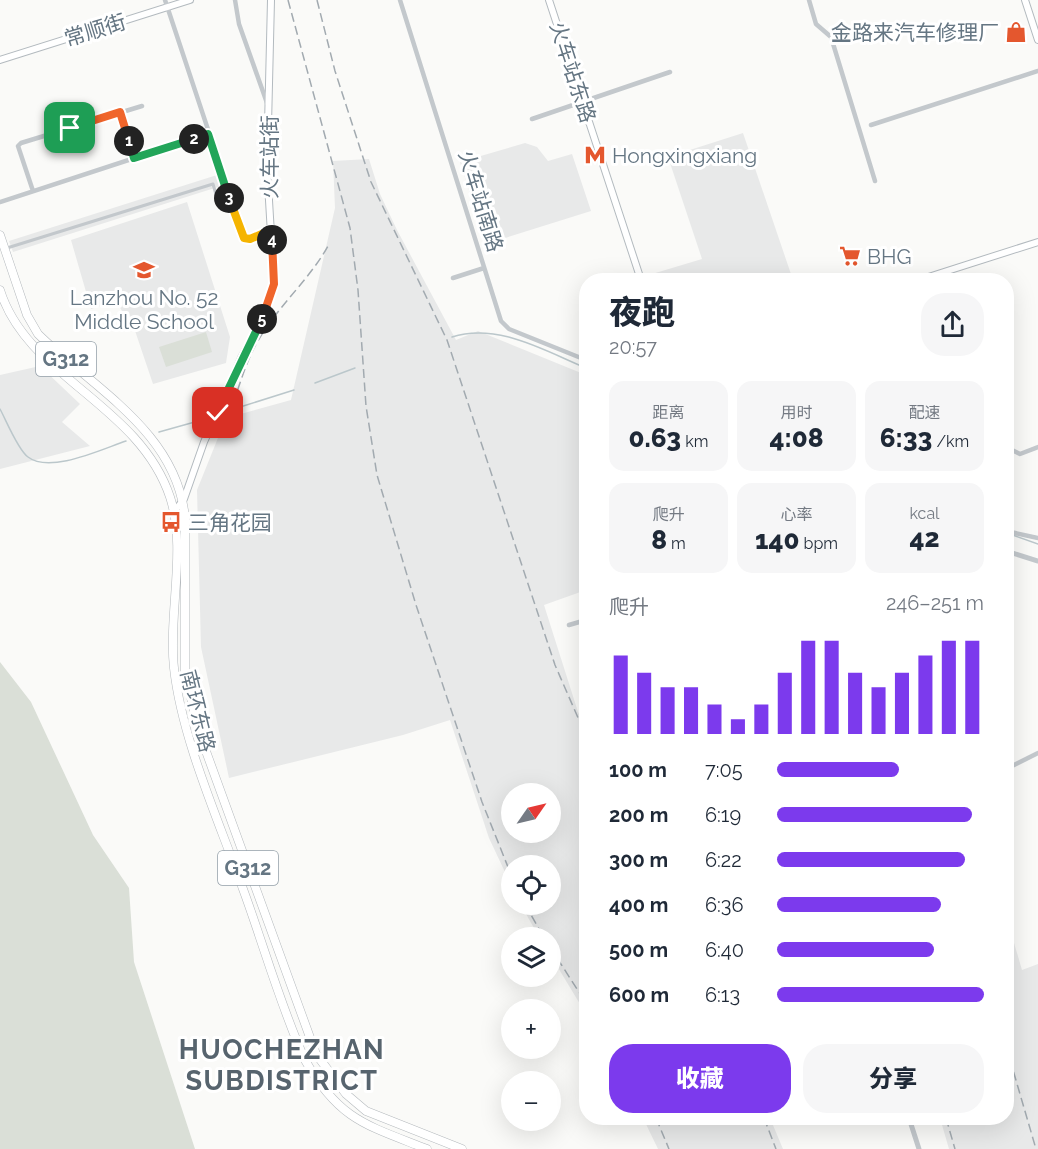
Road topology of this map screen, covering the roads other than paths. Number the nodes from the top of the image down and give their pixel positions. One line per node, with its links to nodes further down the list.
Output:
1 (190, 0): 8 (main road, 常顺街)
2 (235, 0): 16 (street)
3 (271, 0): 16 (main road, 火车站街)
4 (400, 0): 30 (street, 火车站南路)
5 (549, 0): 14 (main road, 火车站东路)
6 (809, 0): 22 (street)
7 (1025, 0): 9 (main road)
8 (166, 4): 11 (main road, 常顺街); 20 (street)
9 (1036, 28): 10 (main road)
10 (1038, 40)
11 (0, 60)
12 (670, 72): 14 (street)
13 (1038, 72): 19 (street)
14 (582, 102): 18 (street); 31 (main road, 火车站东路)
15 (141, 105): 17 (street)
16 (269, 109): 26 (main road, 火车站街)
17 (120, 112): 21 (street); 23 (street)
18 (532, 119)
19 (871, 125)
20 (208, 134): 21 (street); 24 (street)
21 (134, 158): 23 (street)
22 (875, 181)
23 (33, 191): 25 (street)
24 (228, 194): 26 (street); 29 (street)
25 (0, 202)
26 (271, 230): 38 (main road, 火车站街)
27 (0, 235): 29 (highway, 南环东路 / G312)
28 (1038, 242): 32 (main road)
29 (5, 249): 38 (highway, 南环东路 / G312)
30 (484, 268): 33 (street); 35 (street, 火车站南路)
31 (639, 273)
32 (941, 273)
33 (453, 278)
34 (0, 290): 39 (highway, 南环东路 / G312)
35 (579, 357)
36 (1038, 447): 37 (street)
37 (1014, 451)
38 (184, 500): 39 (main road); 50 (highway, 南环东路 / G312)
39 (174, 512): 49 (highway, 南环东路 / G312)
40 (1014, 533): 41 (street)
41 (1038, 538)
42 (1014, 554): 43 (street)
43 (1038, 561)
44 (579, 622): 45 (street)
45 (569, 625)
46 (1038, 753): 47 (street)
47 (1014, 765)
48 (911, 1125): 51 (street)
49 (427, 1149)
50 (462, 1149)
51 (919, 1149)

